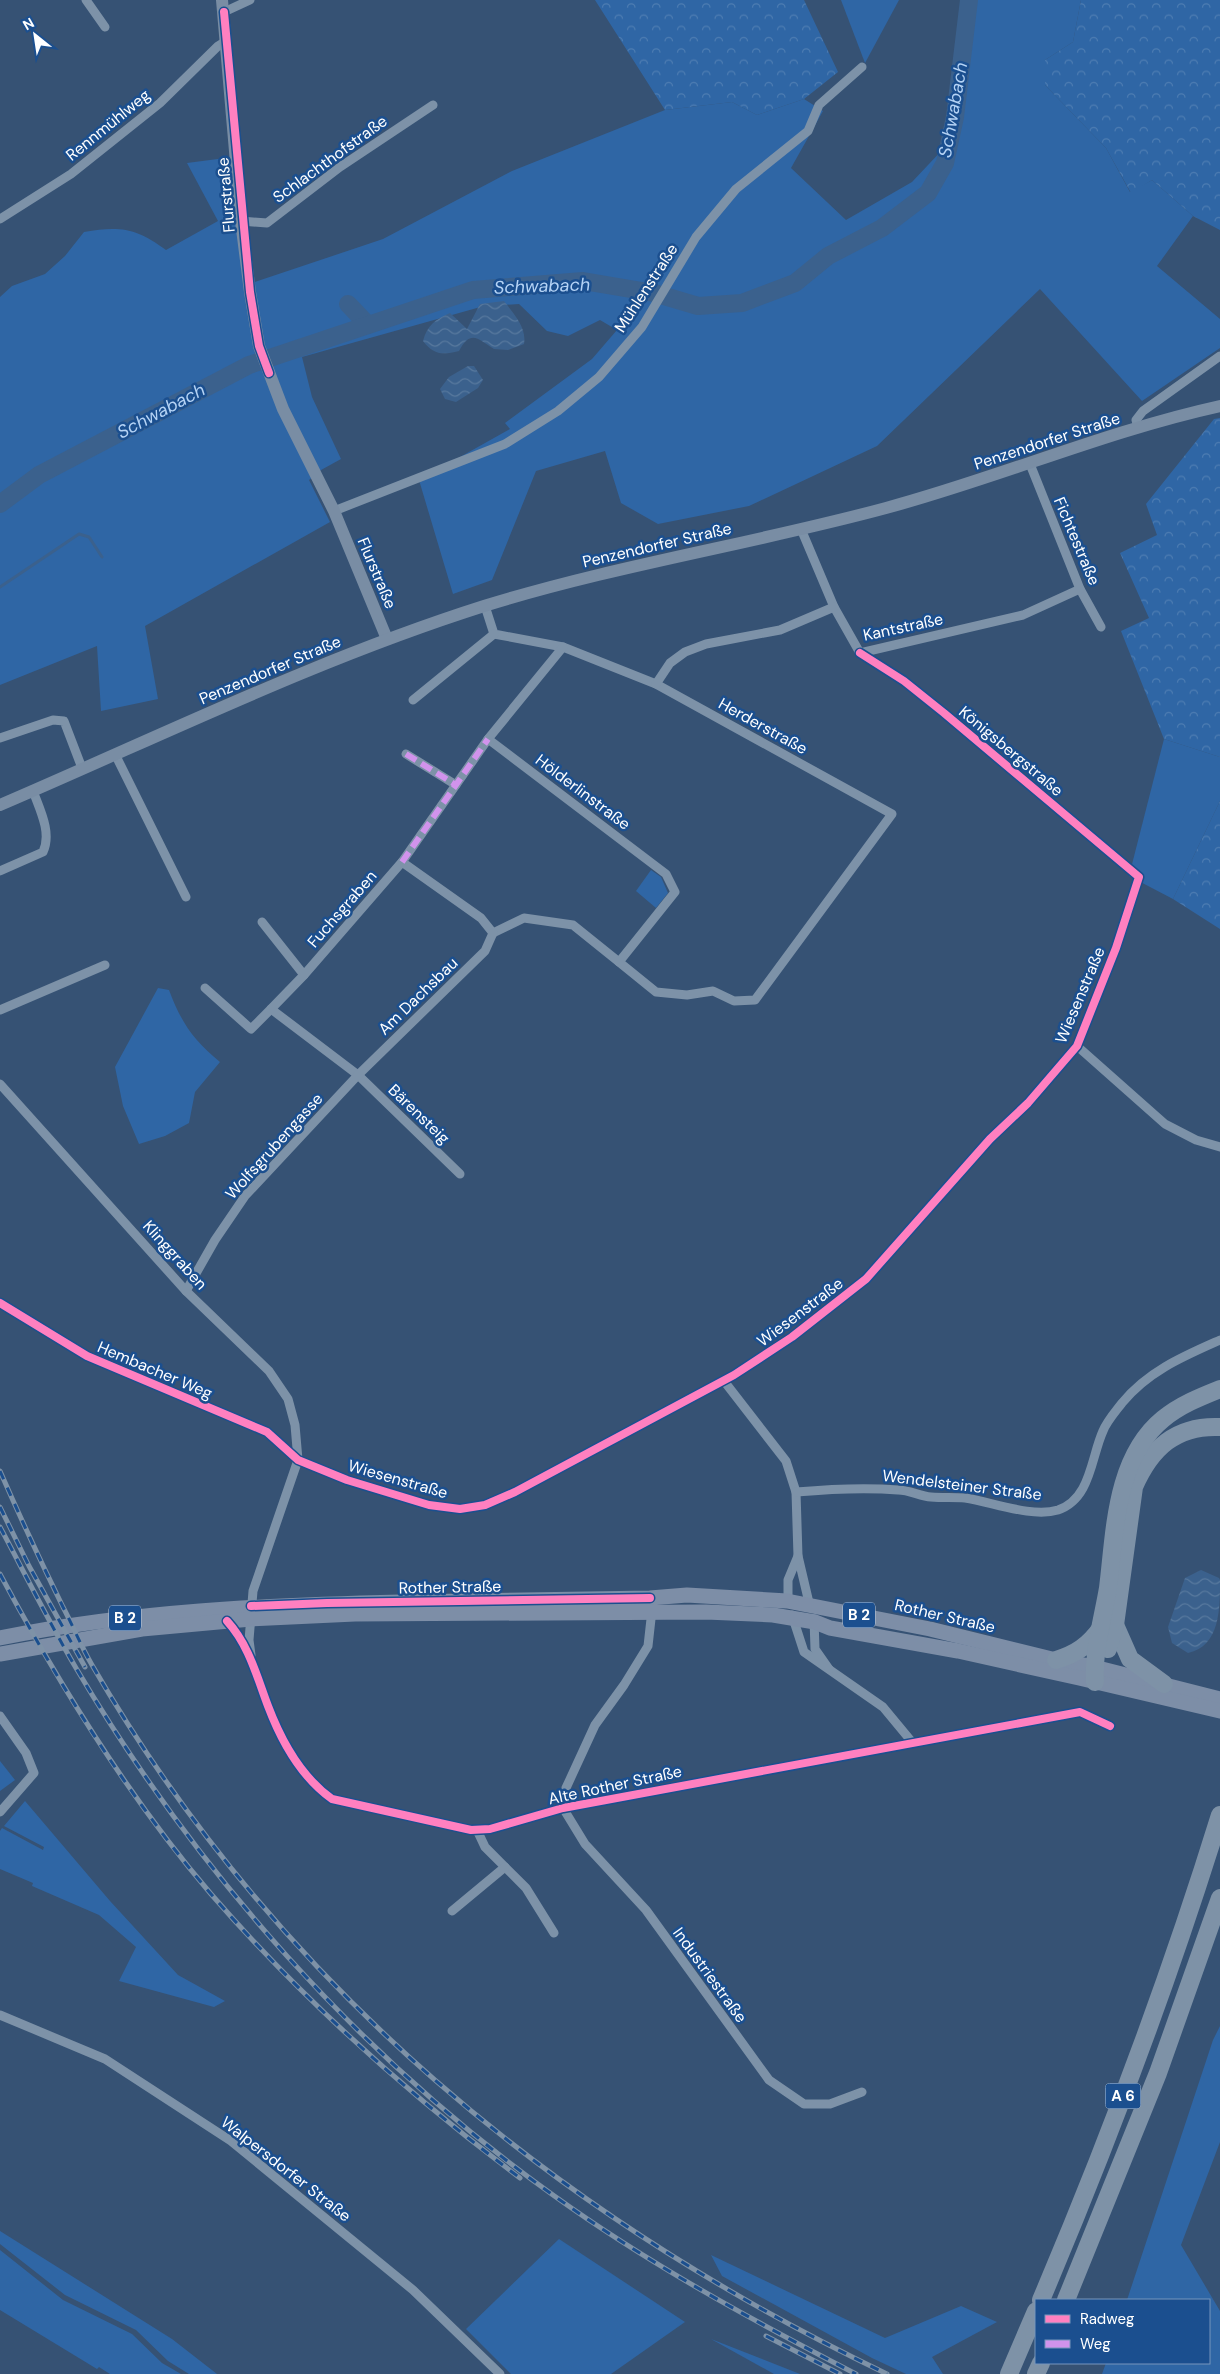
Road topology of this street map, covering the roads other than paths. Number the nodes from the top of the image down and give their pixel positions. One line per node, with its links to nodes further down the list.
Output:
1 (86, 0): 4 (street)
2 (250, 0): 3 (street)
3 (223, 6): 5 (main road, Flurstraße)
4 (105, 27)
5 (226, 41): 8 (street, Rennmühlweg); 9 (main road, Flurstraße)
6 (862, 67): 14 (street, Mühlenstraße)
7 (433, 105): 9 (street, Schlachthofstraße)
8 (0, 219)
9 (242, 221): 14 (main road, Flurstraße)
10 (1220, 356): 12 (street)
11 (1220, 406): 12 (main road, Penzendorfer Straße)
12 (1138, 428): 13 (main road, Penzendorfer Straße)
13 (1030, 464): 15 (main road, Penzendorfer Straße); 16 (street, Fichtestraße)
14 (334, 511): 21 (main road, Flurstraße)
15 (802, 529): 17 (main road, Penzendorfer Straße); 18 (street, Kantstraße)
16 (1080, 589): 19 (street, Fichtestraße); 23 (street, Kantstraße)
17 (485, 606): 20 (street); 21 (main road, Penzendorfer Straße)
18 (834, 607): 23 (street, Kantstraße); 24 (street)
19 (1101, 627)
20 (494, 634): 22 (street, Herderstraße); 25 (street)
21 (387, 639): 28 (main road, Penzendorfer Straße)
22 (562, 647): 24 (street, Herderstraße); 27 (street)
23 (860, 653): 36 (street, Königsbergstraße)
24 (656, 684): 40 (street, Herderstraße)
25 (413, 700)
26 (0, 738): 30 (street)
27 (488, 739): 31 (street, Fuchsgraben); 40 (street, Hölderlinstraße)
28 (115, 754): 30 (main road, Penzendorfer Straße); 37 (street)
29 (406, 754): 31 (street)
30 (82, 768): 32 (main road, Penzendorfer Straße)
31 (456, 785): 34 (street, Fuchsgraben)
32 (33, 791): 33 (main road, Penzendorfer Straße); 35 (street)
33 (0, 805)
34 (402, 862): 39 (street); 42 (street, Fuchsgraben)
35 (0, 871)
36 (1139, 877): 46 (street, Wiesenstraße)
37 (186, 897)
38 (262, 922): 42 (street, Fuchsgraben)
39 (494, 933): 40 (street); 47 (street, Am Dachsbau)
40 (620, 962)
41 (105, 966): 45 (street)
42 (304, 975): 44 (street, Fuchsgraben)
43 (205, 988): 44 (street, Fuchsgraben)
44 (271, 1009): 47 (street)
45 (0, 1010)
46 (1076, 1046): 49 (street); 54 (street, Wiesenstraße)
47 (358, 1076): 50 (street, Bärensteig); 51 (street, Wolfsgrubengasse)
48 (0, 1084): 51 (street, Klinggraben)
49 (1220, 1147)
50 (460, 1174)
51 (186, 1291): 57 (street, Klinggraben)
52 (0, 1303): 57 (street, Hembacher Weg)
53 (1220, 1340): 58 (street, Wendelsteiner Straße)
54 (724, 1381): 57 (street, Wiesenstraße); 58 (street)
55 (1220, 1389): 68 (highway)
56 (1220, 1427): 68 (highway)
57 (298, 1460): 63 (street)
58 (796, 1492): 59 (street)
59 (798, 1556): 61 (street); 62 (street)
60 (650, 1598): 61 (main road, Rother Straße / B 2); 63 (main road, Rother Straße / B 2); 64 (street)
61 (787, 1601): 62 (main road, Rother Straße / B 2); 65 (street)
62 (809, 1606): 67 (street); 72 (main road, Rother Straße / B 2)
63 (251, 1612): 64 (main road, Rother Straße / B 2); 66 (main road, Rother Straße / B 2); 69 (main road, Rother Straße / B 2); 71 (street, Alte Rother Straße)
64 (652, 1614): 65 (main road, Rother Straße / B 2); 81 (street)
65 (794, 1619): 67 (main road, Rother Straße / B 2); 73 (street)
66 (227, 1621): 70 (main road, Rother Straße / B 2); 71 (street, Alte Rother Straße)
67 (816, 1622): 73 (street); 74 (main road, Rother Straße / B 2)
68 (1109, 1625): 72 (highway); 74 (highway); 75 (highway)
69 (0, 1638)
70 (0, 1654)
71 (252, 1659): 84 (street, Alte Rother Straße)
72 (1056, 1660): 74 (main road, Rother Straße / B 2)
73 (829, 1669): 80 (street)
74 (1097, 1672): 75 (main road, Rother Straße / B 2); 77 (main road, Rother Straße / B 2)
75 (1164, 1684): 76 (main road, Rother Straße / B 2)
76 (1220, 1699)
77 (1220, 1712)
78 (0, 1716): 82 (street)
79 (1110, 1726): 80 (street, Alte Rother Straße)
80 (912, 1742): 81 (street, Alte Rother Straße)
81 (563, 1808): 84 (street, Alte Rother Straße); 90 (street, Industriestraße)
82 (0, 1812)
83 (1220, 1815): 91 (highway, A 6)
84 (477, 1830): 85 (street)
85 (505, 1867): 87 (street); 88 (street)
86 (1220, 1898): 92 (highway, A 6)
87 (452, 1911)
88 (554, 1933)
89 (0, 2015): 94 (street, Walpersdorfer Straße)
90 (862, 2092)
91 (1041, 2299)
92 (1066, 2299)
93 (1035, 2313): 95 (highway)
94 (494, 2372)
95 (1010, 2374)

